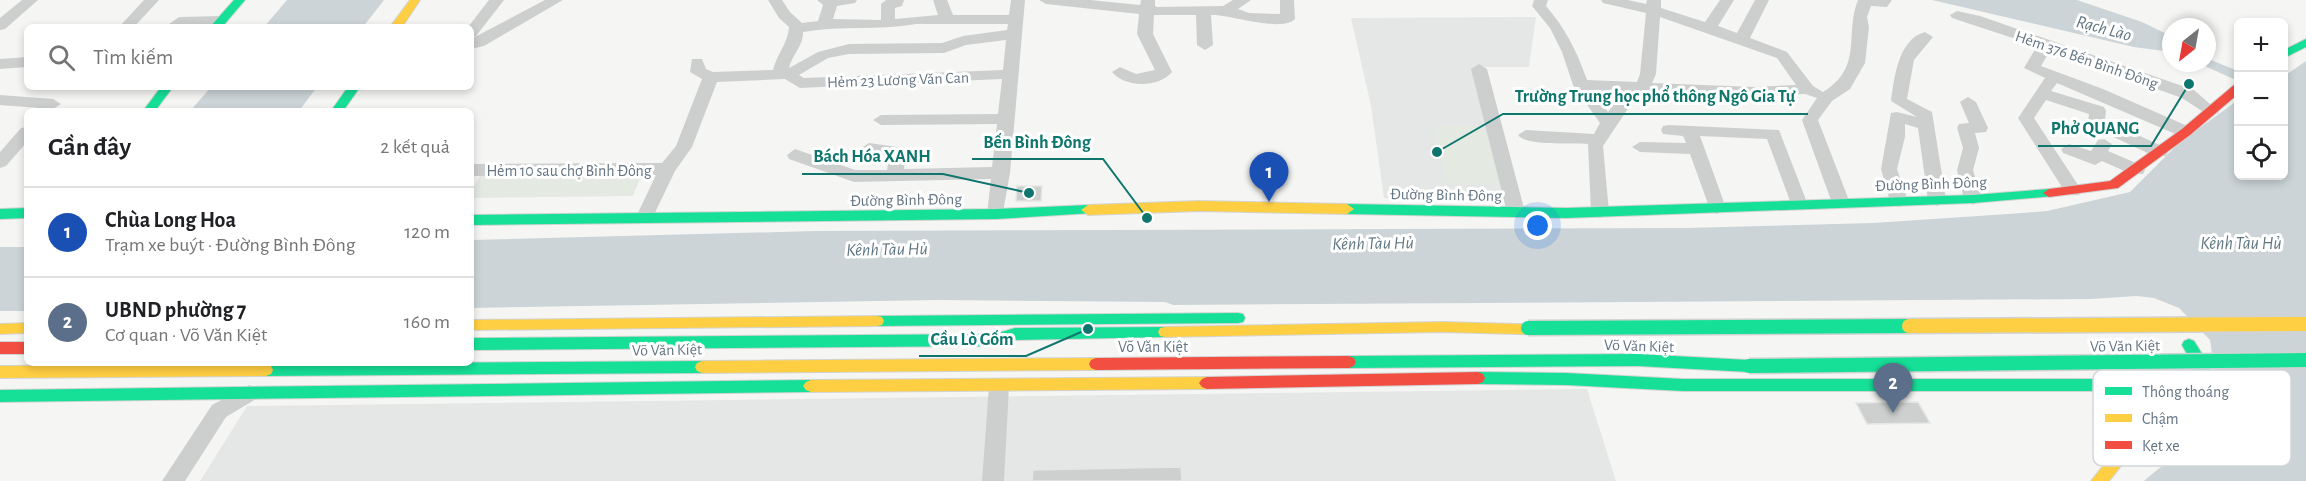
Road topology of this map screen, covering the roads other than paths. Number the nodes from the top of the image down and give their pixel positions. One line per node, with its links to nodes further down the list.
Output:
1 (31, 0): 33 (street)
2 (240, 0): 29 (main road)
3 (415, 0): 30 (main road)
4 (497, 0): 36 (street)
5 (556, 0): 41 (street)
6 (775, 0): 37 (street)
7 (850, 0): 19 (street)
8 (897, 0): 32 (street)
9 (940, 0): 26 (street)
10 (1018, 0): 34 (street)
11 (1046, 0): 21 (street)
12 (1244, 0): 24 (street)
13 (1287, 0): 24 (street)
14 (1541, 0): 55 (street)
15 (1608, 0): 22 (street)
16 (1762, 0): 39 (street)
17 (1885, 0): 63 (street)
18 (153, 1): 27 (street)
19 (827, 1): 31 (street)
20 (1720, 2): 35 (street)
21 (1147, 5): 23 (street); 49 (street)
22 (1653, 5): 35 (street); 56 (street)
23 (1203, 10): 24 (street); 42 (street)
24 (1226, 10)
25 (1957, 15): 43 (street, Hẻm 376 Bến Bình Đông)
26 (947, 19): 32 (street); 34 (street)
27 (129, 24)
28 (176, 24): 29 (street)
29 (219, 24)
30 (398, 24)
31 (824, 24): 32 (street); 37 (street)
32 (888, 25)
33 (0, 26)
34 (1015, 27): 51 (street); 52 (street)
35 (1708, 28): 39 (street)
36 (474, 29)
37 (796, 29): 51 (street)
38 (1925, 37): 73 (street)
39 (1741, 40): 57 (street)
40 (2306, 42): 44 (main road)
41 (474, 44)
42 (1205, 45)
43 (2046, 45): 53 (street); 69 (street, Hẻm 376 Bến Bình Đông)
44 (2288, 52)
45 (24, 62): 47 (street)
46 (697, 62): 54 (street)
47 (0, 64)
48 (1479, 69): 100 (street)
49 (1120, 72)
50 (1698, 72): 60 (street)
51 (784, 74): 52 (street, Hẻm 23 Lương Văn Can); 54 (street)
52 (1010, 74): 70 (street)
53 (2053, 76): 62 (street); 76 (street)
54 (711, 77): 87 (street)
55 (1581, 85): 56 (street); 72 (street)
56 (1639, 87): 60 (street); 72 (street)
57 (1807, 89): 60 (street); 63 (street)
58 (165, 90): 67 (main road)
59 (352, 90): 68 (main road)
60 (1702, 90)
61 (2234, 91): 69 (main road, Đường Bình Đông)
62 (2043, 93): 84 (street); 92 (street)
63 (1826, 96): 97 (street)
64 (0, 100): 66 (street)
65 (1968, 102): 93 (street)
66 (50, 108)
67 (151, 108)
68 (339, 108)
69 (2215, 108): 76 (main road, Đường Bình Đông)
70 (1006, 119): 71 (street); 90 (street)
71 (881, 120)
72 (1608, 123): 79 (street)
73 (1924, 124): 94 (street); 95 (street)
74 (1669, 130): 75 (street)
75 (1690, 131): 82 (street); 98 (street)
76 (2186, 132): 84 (main road, Đường Bình Đông)
77 (24, 135): 86 (street)
78 (1526, 135): 79 (street)
79 (1598, 140): 101 (street)
80 (1640, 147): 82 (street)
81 (869, 148): 91 (street)
82 (1697, 149): 99 (street)
83 (2069, 149): 89 (street)
84 (2160, 152): 89 (main road, Đường Bình Đông)
85 (795, 155): 91 (street)
86 (0, 161)
87 (667, 169): 88 (street, Hẻm 10 sau chợ Bình Đông); 105 (street)
88 (474, 170)
89 (2137, 170): 92 (main road, Đường Bình Đông)
90 (1001, 173): 91 (street); 104 (street)
91 (894, 177)
92 (2073, 191): 93 (main road, Đường Bình Đông)
93 (1973, 199): 94 (main road, Đường Bình Đông)
94 (1937, 200): 95 (main road, Đường Bình Đông)
95 (1899, 201): 97 (main road, Đường Bình Đông)
96 (618, 203): 105 (main road, Đường Bình Đông)
97 (1841, 203): 98 (main road, Đường Bình Đông)
98 (1799, 205): 99 (main road, Đường Bình Đông)
99 (1717, 208): 101 (main road, Đường Bình Đông)
100 (1516, 212): 101 (main road, Đường Bình Đông); 104 (main road, Đường Bình Đông)
101 (1600, 212)
102 (24, 213): 103 (main road)
103 (0, 214)
104 (996, 214): 105 (main road, Đường Bình Đông)
105 (645, 217): 106 (main road, Đường Bình Đông)
106 (474, 219)
107 (2306, 324): 111 (main road, bridge)
108 (474, 325): 109 (main road, Võ Văn Kiệt)
109 (1442, 327): 111 (main road, Võ Văn Kiệt); 114 (main road, Võ Văn Kiệt)
110 (24, 328): 112 (main road)
111 (1528, 328): 117 (main road, Võ Văn Kiệt); 123 (main road)
112 (0, 329)
113 (474, 334): 114 (main road, Võ Văn Kiệt)
114 (1015, 334): 118 (main road, Võ Văn Kiệt)
115 (0, 338): 116 (main road)
116 (24, 338)
117 (2306, 338)
118 (474, 344)
119 (0, 348): 120 (main road)
120 (24, 348)
121 (2306, 360): 122 (main road, Võ Văn Kiệt, bridge)
122 (1749, 366): 124 (main road, Võ Văn Kiệt); 125 (main road)
123 (2202, 370)
124 (0, 372)
125 (1625, 381): 126 (main road); 127 (main road)
126 (2093, 384)
127 (999, 386): 128 (main road); 133 (street)
128 (252, 392): 130 (street)
129 (0, 396): 130 (main road)
130 (216, 402): 132 (street)
131 (2111, 466): 134 (main road)
132 (173, 481)
133 (993, 481)
134 (2099, 481)

